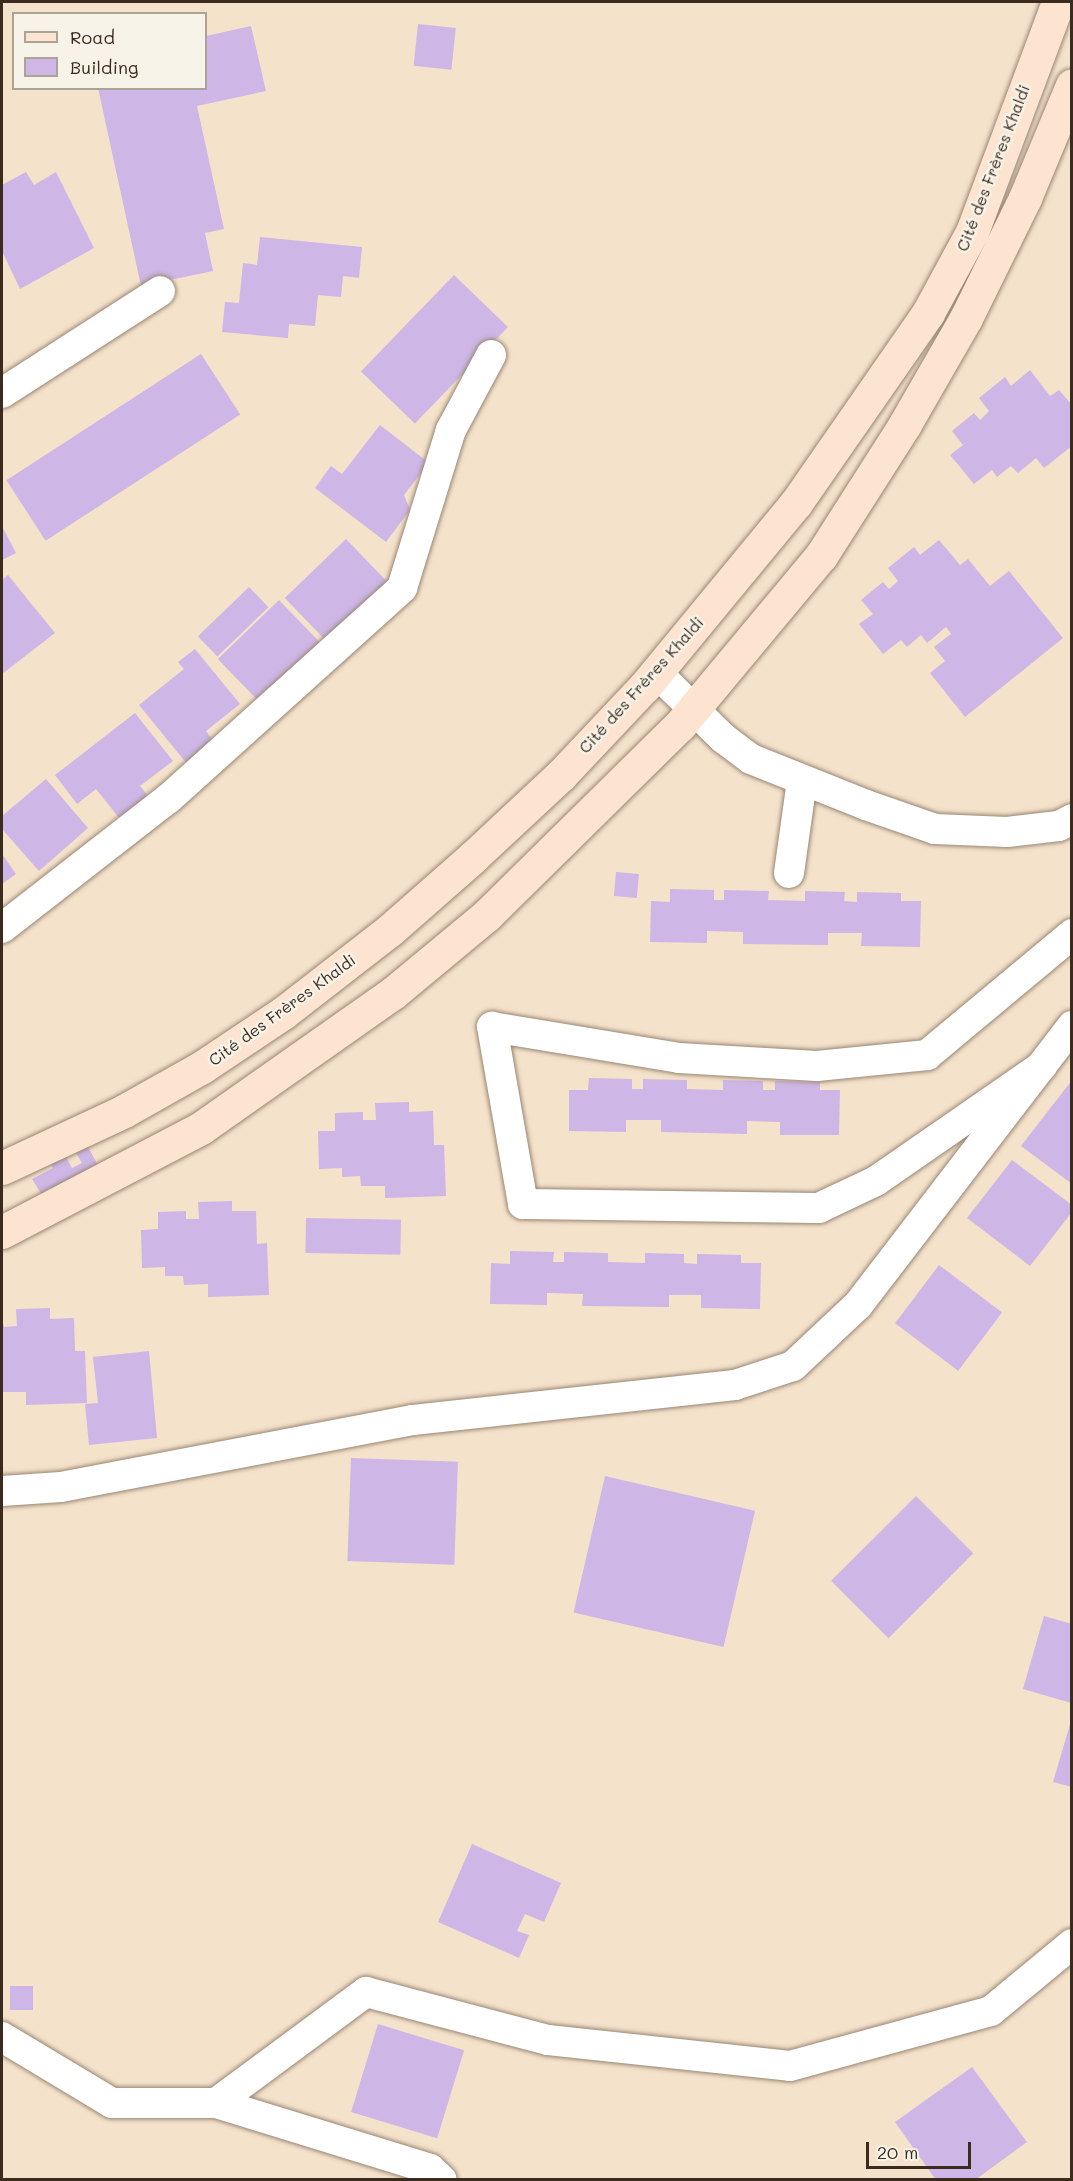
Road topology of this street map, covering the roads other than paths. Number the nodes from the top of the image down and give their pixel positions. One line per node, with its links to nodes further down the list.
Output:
1 (1058, 2): 6 (main road, Cité des Frères Khaldi)
2 (1071, 85): 7 (main road)
3 (160, 291): 5 (street)
4 (491, 355): 11 (street)
5 (2, 393)
6 (656, 672): 7 (street); 15 (main road, Cité des Frères Khaldi)
7 (694, 709): 8 (street); 16 (main road)
8 (802, 780): 9 (street); 10 (street)
9 (1071, 819)
10 (789, 873)
11 (2, 928)
12 (1071, 934): 14 (street)
13 (1071, 1026): 14 (street)
14 (1042, 1066): 17 (street)
15 (2, 1168)
16 (2, 1232)
17 (2, 1491)
18 (1071, 1944): 20 (street)
19 (2, 2037): 20 (street)
20 (216, 2103): 21 (street)
21 (442, 2180)

